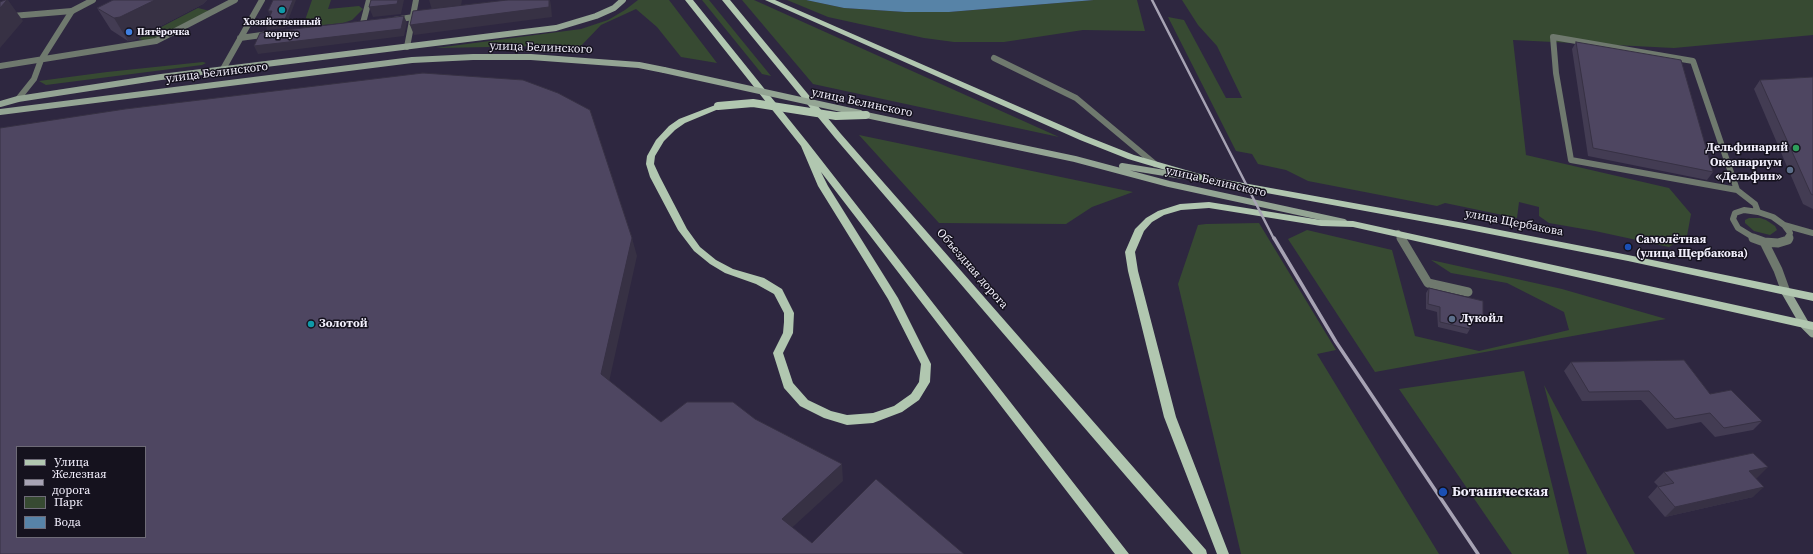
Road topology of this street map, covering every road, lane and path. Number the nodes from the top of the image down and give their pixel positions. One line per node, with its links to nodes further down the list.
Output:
1 (93, 0): 10 (street)
2 (235, 0): 20 (street)
3 (262, 0): 17 (street)
4 (369, 0): 15 (street)
5 (416, 0): 13 (street)
6 (623, 0): 18 (main road)
7 (689, 0): 27 (main road)
8 (726, 0): 44 (main road, Объездная дорога)
9 (769, 0): 29 (main road, улица Щербакова)
10 (72, 11): 11 (street); 20 (street)
11 (0, 16)
12 (428, 16): 13 (street)
13 (412, 17): 14 (street); 18 (street)
14 (384, 21)
15 (370, 22)
16 (278, 34): 17 (street)
17 (240, 38): 22 (street)
18 (407, 47): 22 (main road)
19 (994, 58): 29 (street)
20 (42, 60): 21 (street); 23 (street)
21 (0, 66)
22 (223, 70): 23 (main road)
23 (18, 99): 24 (main road)
24 (0, 104)
25 (0, 112): 26 (main road, улица Белинского, bridge)
26 (866, 115): 27 (main road, bridge); 28 (main road, улица Белинского)
27 (805, 145): 43 (main road)
28 (1072, 158): 30 (main road, улица Белинского); 33 (main road, улица Белинского)
29 (1155, 164): 30 (main road, улица Щербакова)
30 (1210, 180): 39 (main road, улица Щербакова)
31 (1737, 190): 31 (street); 32 (street)
32 (1758, 212): 34 (street); 37 (street)
33 (1353, 224): 35 (main road); 45 (main road)
34 (1784, 225): 36 (street); 37 (street)
35 (1398, 233): 38 (street); 41 (main road)
36 (1813, 233)
37 (1764, 242): 39 (street)
38 (1468, 292)
39 (1786, 292): 40 (main road, улица Щербакова); 41 (main road)
40 (1813, 297)
41 (1809, 326): 42 (main road)
42 (1813, 333)
43 (1123, 554)
44 (1201, 554)
45 (1223, 554)

